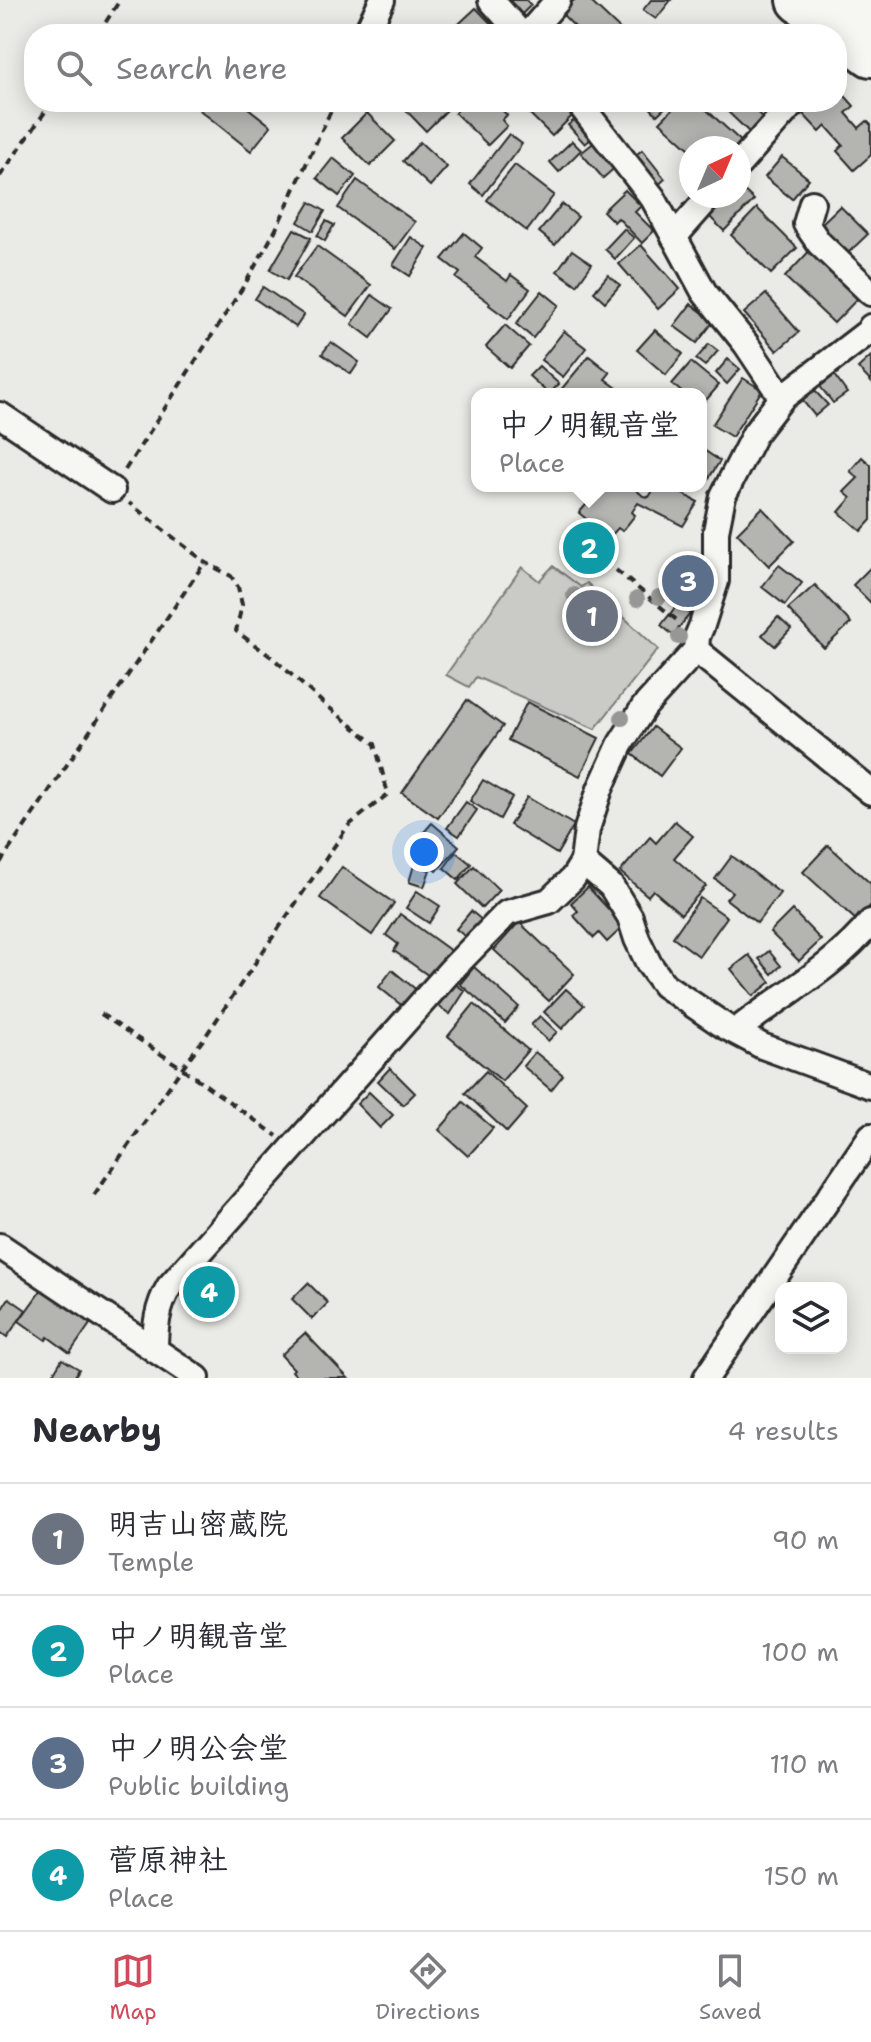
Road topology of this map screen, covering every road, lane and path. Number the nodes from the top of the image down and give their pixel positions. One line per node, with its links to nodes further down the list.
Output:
1 (120, 0): 6 (path)
2 (382, 0): 7 (street)
3 (491, 0): 8 (street)
4 (558, 0): 9 (street)
5 (800, 0): 10 (highway)
6 (104, 24)
7 (371, 24)
8 (512, 24)
9 (537, 24)
10 (843, 24)
11 (45, 112): 16 (path)
12 (330, 112): 24 (path)
13 (586, 112): 19 (street)
14 (785, 112): 15 (street)
15 (751, 150)
16 (0, 176)
17 (812, 203): 20 (street)
18 (699, 208): 19 (street)
19 (674, 237): 22 (street)
20 (871, 293)
21 (870, 331): 22 (street)
22 (782, 398): 27 (street)
23 (0, 415): 24 (street)
24 (112, 490): 25 (path)
25 (205, 562): 30 (path); 34 (path)
26 (616, 570): 27 (path)
27 (696, 644): 28 (street); 29 (street)
28 (871, 792)
29 (583, 862): 33 (street); 37 (street)
30 (0, 863)
31 (871, 922): 33 (street)
32 (101, 1014): 34 (path)
33 (736, 1031): 35 (street)
34 (182, 1068): 37 (path); 38 (path)
35 (871, 1086)
36 (871, 1136): 42 (street)
37 (292, 1148): 40 (street)
38 (94, 1195)
39 (0, 1246): 40 (street)
40 (160, 1362): 41 (street)
41 (197, 1378)
42 (706, 1378)

